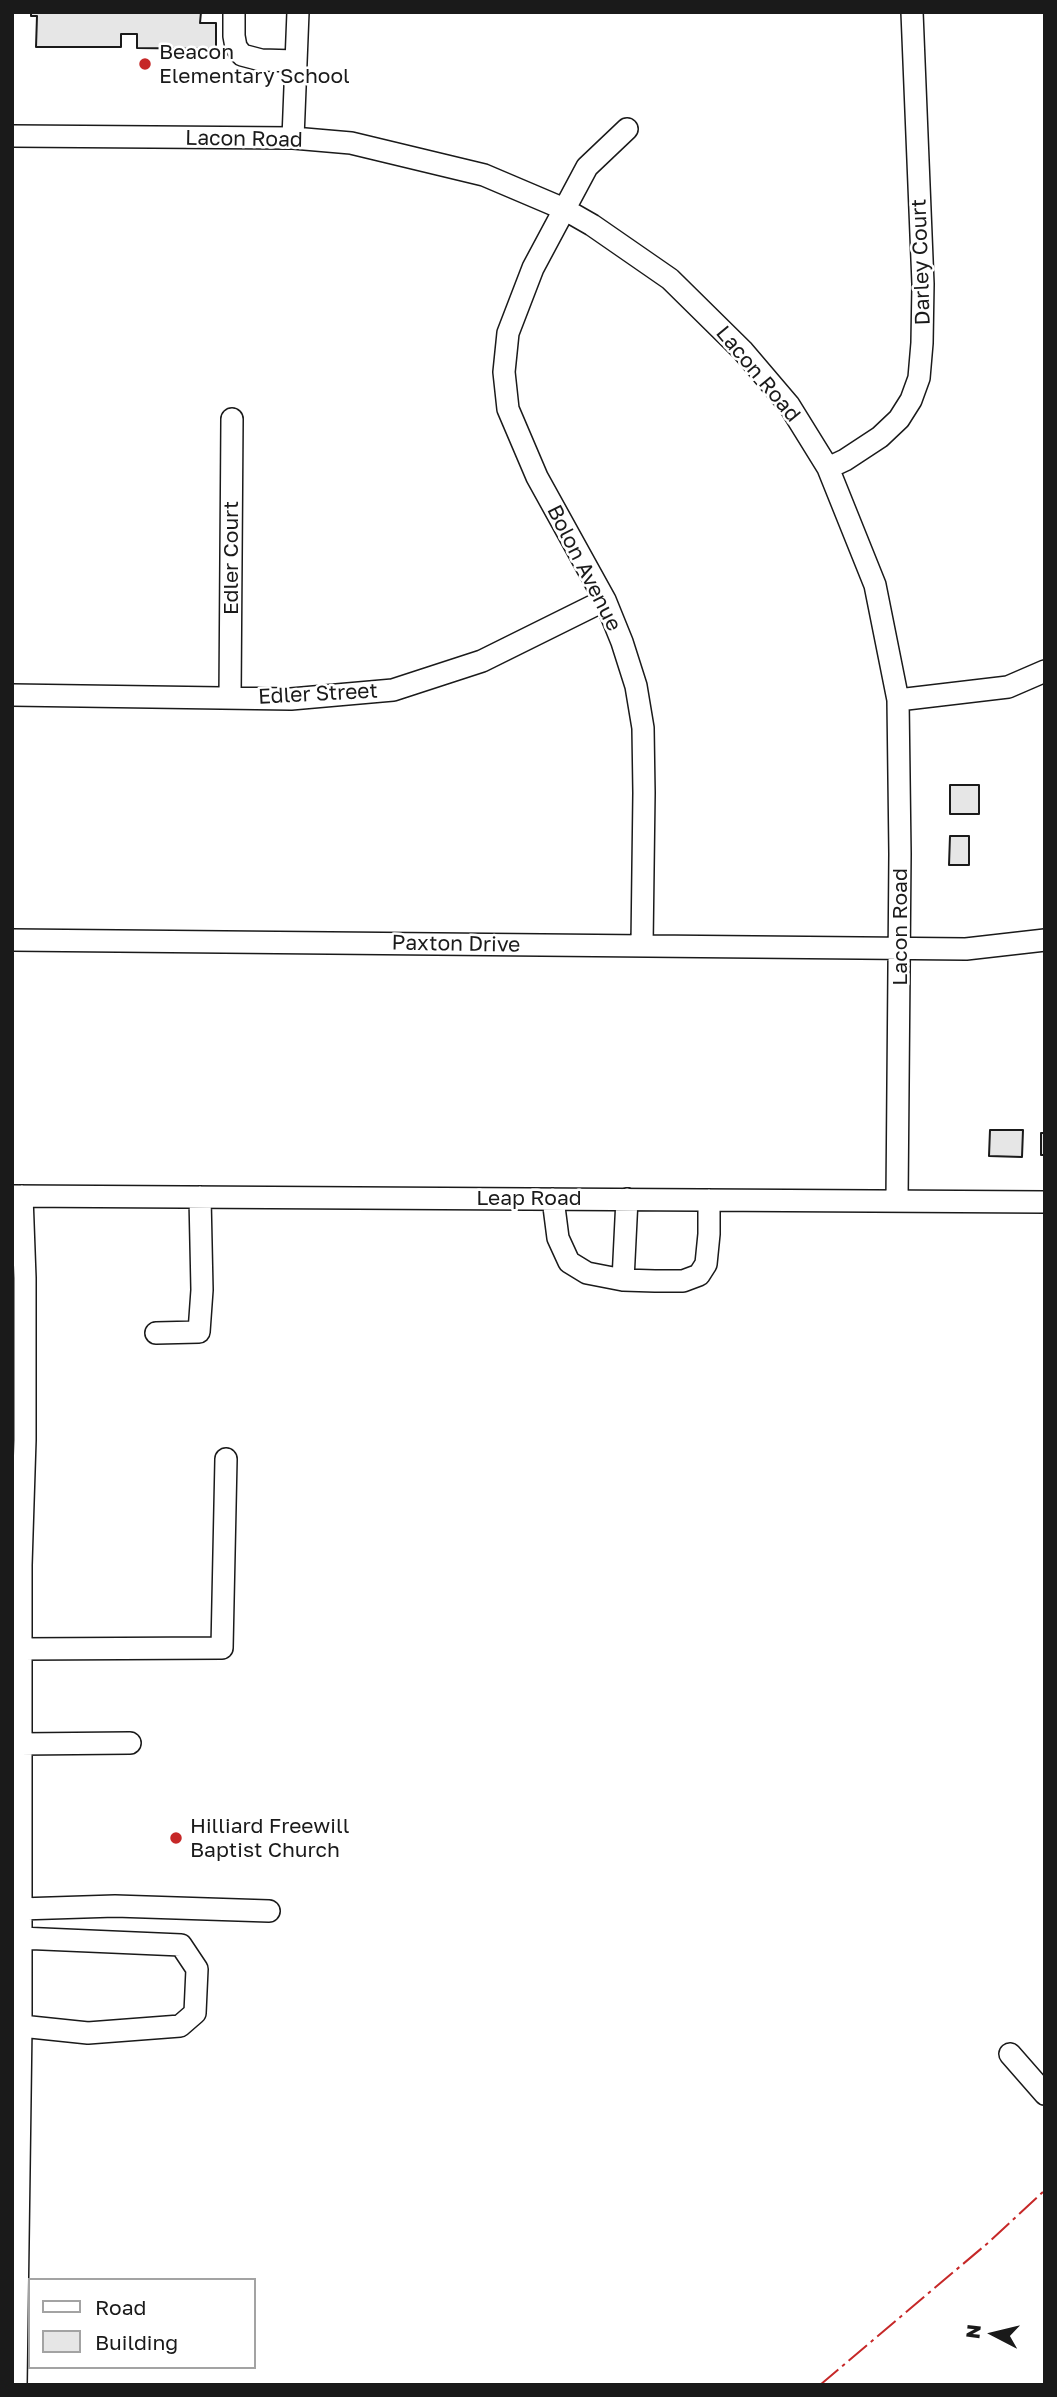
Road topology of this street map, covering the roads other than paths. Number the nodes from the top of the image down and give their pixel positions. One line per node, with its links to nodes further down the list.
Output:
1 (234, 12): 4 (street)
2 (298, 12): 4 (street)
3 (912, 12): 10 (street, Darley Court)
4 (296, 61): 7 (street)
5 (627, 129): 8 (street, Bolon Avenue)
6 (12, 136): 7 (street, Lacon Road)
7 (293, 138): 8 (street, Lacon Road)
8 (564, 209): 10 (street, Lacon Road); 11 (street, Bolon Avenue)
9 (232, 419): 14 (street, Edler Court)
10 (828, 468): 15 (street, Lacon Road)
11 (605, 600): 14 (street, Edler Street); 18 (street, Bolon Avenue)
12 (1045, 671): 15 (street)
13 (12, 695): 14 (street, Edler Street)
14 (230, 698)
15 (898, 700): 19 (street, Lacon Road)
16 (12, 940): 18 (street, Paxton Drive)
17 (1045, 940): 19 (street, Paxton Drive)
18 (642, 945): 19 (street, Paxton Drive)
19 (900, 948): 25 (street, Lacon Road)
20 (17, 1196): 21 (street, Leap Road); 28 (street)
21 (200, 1196): 22 (street, Leap Road); 29 (street)
22 (553, 1199): 23 (street, Leap Road); 27 (street)
23 (626, 1199): 24 (street, Leap Road); 27 (street)
24 (709, 1200): 25 (street, Leap Road); 27 (street)
25 (897, 1200): 26 (street, Leap Road)
26 (1045, 1202)
27 (624, 1280)
28 (19, 1312): 30 (street)
29 (156, 1334)
30 (18, 1403): 32 (street)
31 (226, 1459): 33 (street)
32 (18, 1467): 33 (street)
33 (21, 1649): 35 (street)
34 (130, 1743): 35 (street)
35 (20, 1744): 36 (street)
36 (20, 1909): 37 (street); 38 (street)
37 (269, 1912)
38 (17, 1949): 39 (street); 39 (street)
39 (21, 2026): 42 (street)
40 (1010, 2054): 41 (street)
41 (1045, 2094)
42 (16, 2385)

